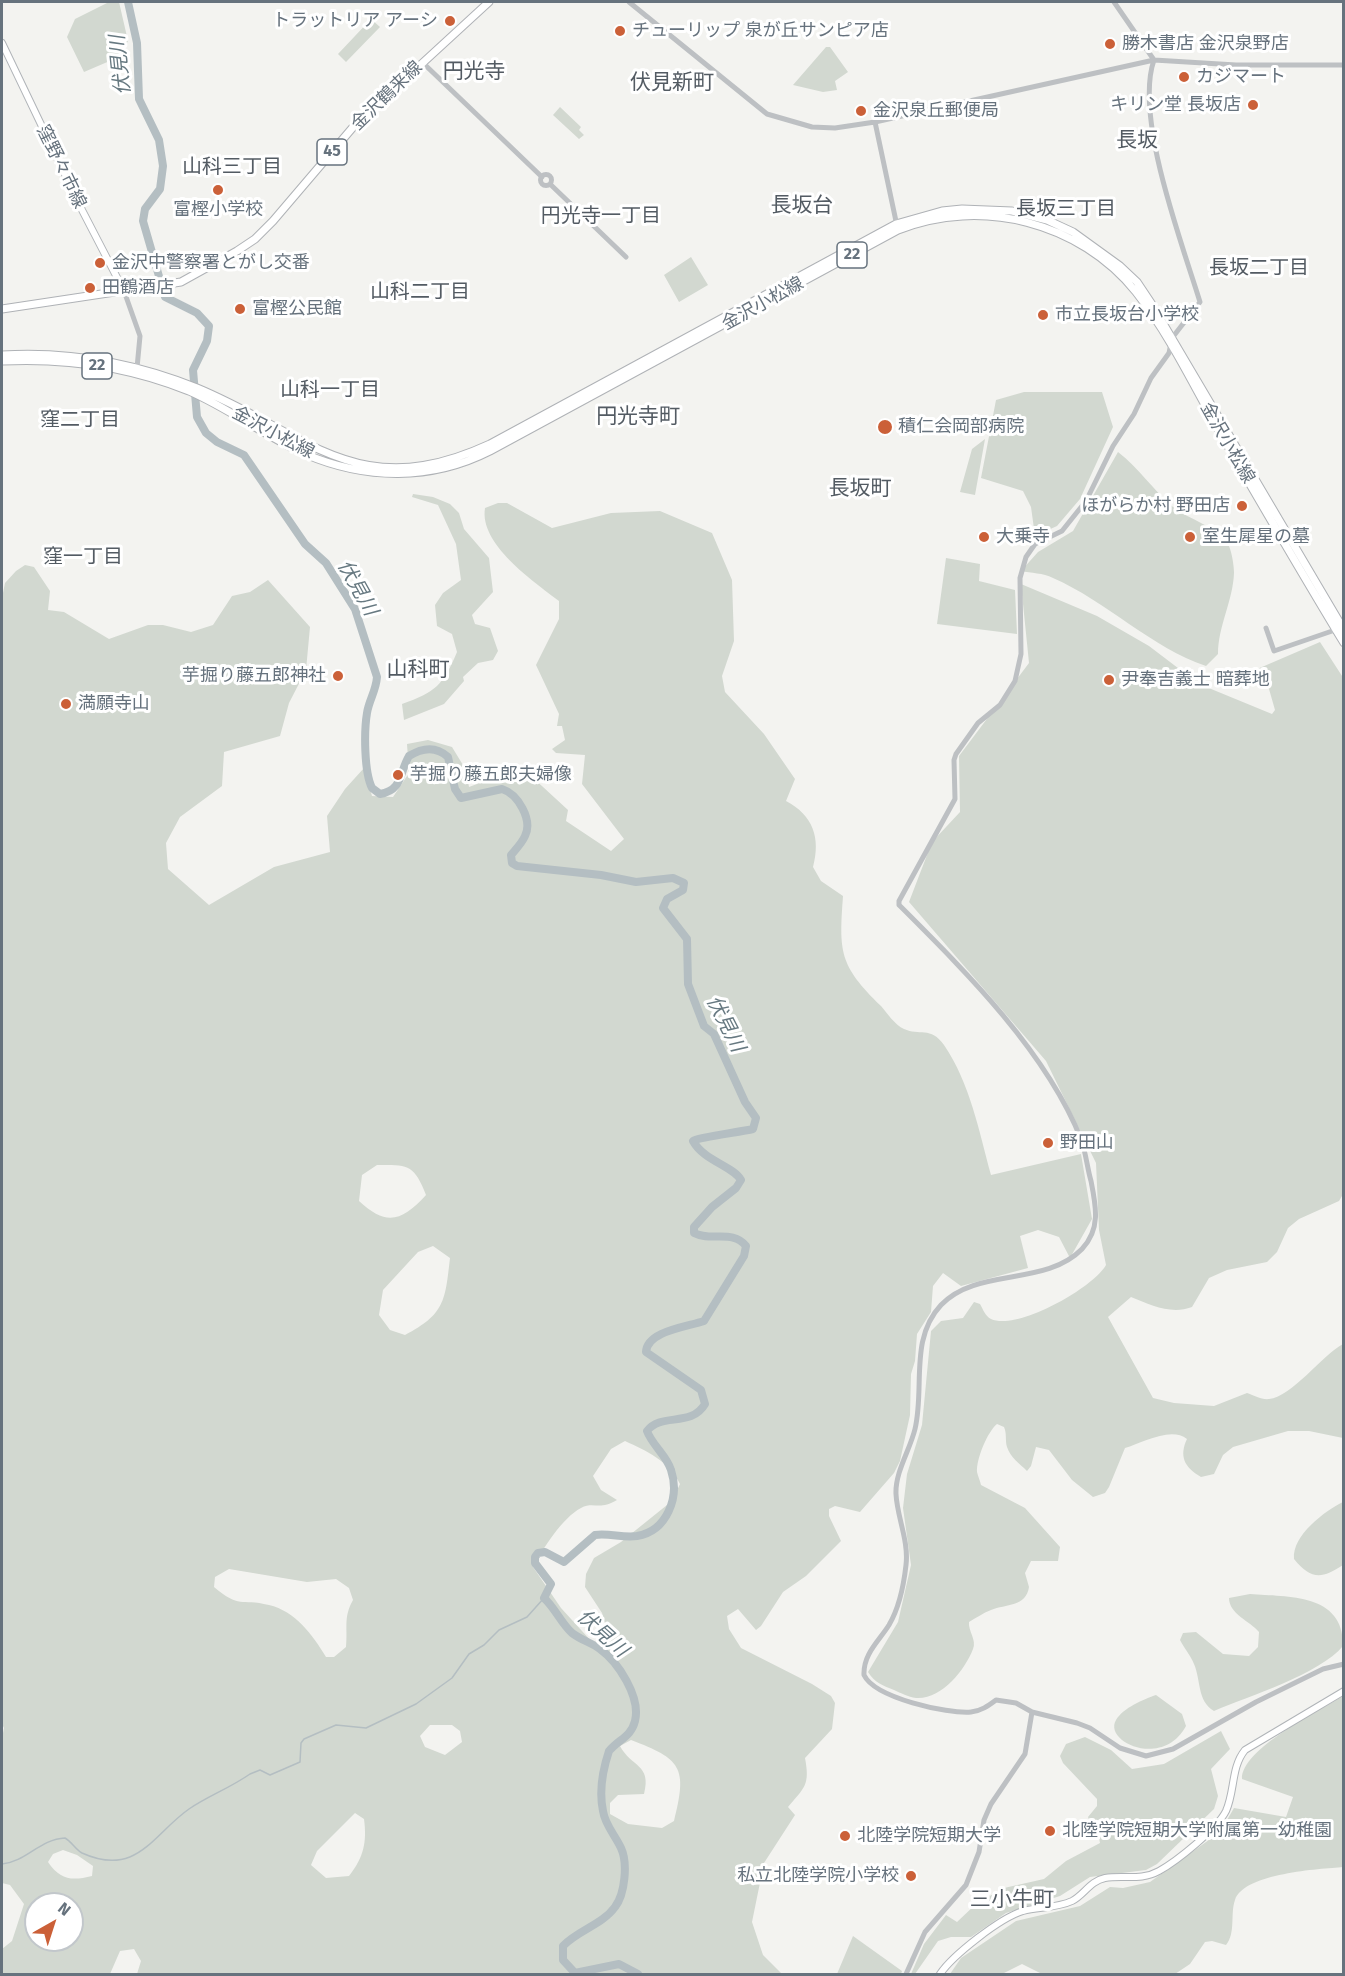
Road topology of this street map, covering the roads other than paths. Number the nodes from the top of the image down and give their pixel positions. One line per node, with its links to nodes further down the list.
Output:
1 (489, 2): 6 (main road, 金沢鶴来線 / 45)
2 (628, 2): 8 (street)
3 (1114, 2): 5 (street)
4 (2, 43): 11 (main road, 窪野々市線)
5 (1155, 60): 7 (street); 8 (street); 13 (street)
6 (422, 62): 10 (street); 11 (main road, 金沢鶴来線 / 45)
7 (1344, 65)
8 (875, 122): 9 (street)
9 (897, 227): 13 (main road, 金沢小松線 / 22); 14 (main road, 金沢小松線 / 22); 18 (main road, 金沢小松線 / 22)
10 (626, 257)
11 (124, 291): 12 (main road, 金沢鶴来線 / 45); 17 (street)
12 (2, 309)
13 (1172, 338): 14 (street); 20 (main road, 金沢小松線 / 22)
14 (1170, 346): 20 (main road, 金沢小松線 / 22); 24 (street)
15 (2, 355): 17 (main road, 金沢小松線 / 22)
16 (2, 361): 18 (main road, 金沢小松線 / 22)
17 (137, 368): 18 (main road, 金沢小松線 / 22)
18 (189, 388)
19 (1266, 628): 20 (street)
20 (1341, 628): 21 (main road, 金沢小松線 / 22)
21 (1344, 643)
22 (1344, 1664): 24 (street)
23 (1344, 1691): 26 (main road)
24 (1032, 1712): 25 (street)
25 (906, 1974)
26 (940, 1974)

